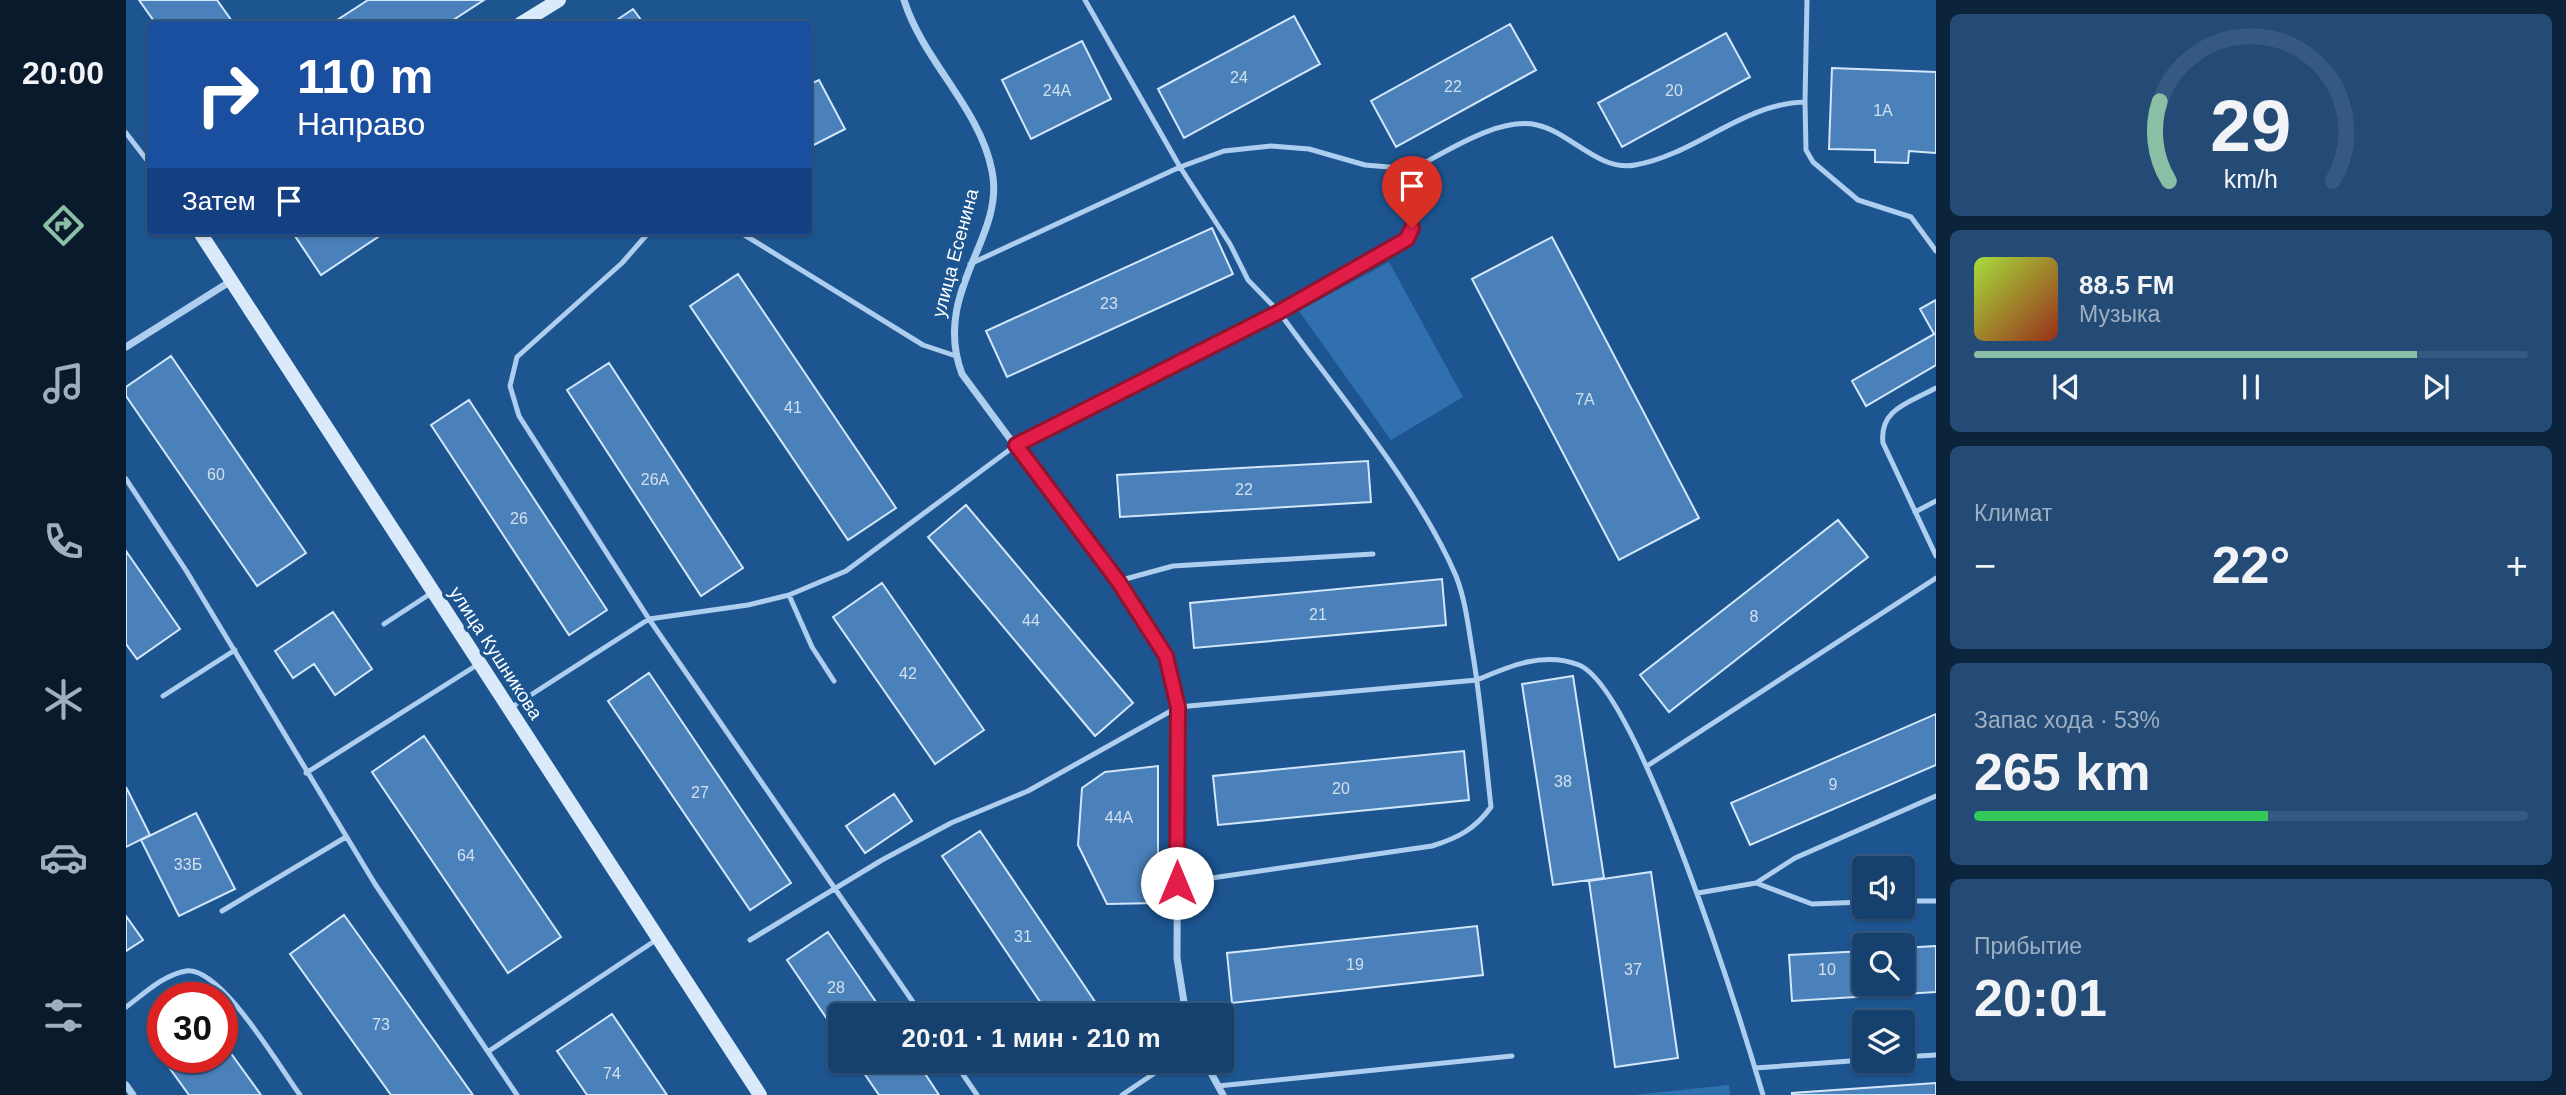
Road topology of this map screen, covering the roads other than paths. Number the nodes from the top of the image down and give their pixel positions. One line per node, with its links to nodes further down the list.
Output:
1 (559, 0): 5 (street)
2 (904, 0): 15 (street, улица Есенина)
3 (1085, 0): 9 (lane)
4 (1807, 0): 6 (lane)
5 (525, 21)
6 (1805, 102): 10 (lane); 14 (lane)
7 (126, 133): 8 (lane)
8 (147, 160)
9 (1180, 166): 10 (lane); 15 (lane); 17 (lane)
10 (1413, 169): 17 (lane)
11 (202, 235): 16 (street, улица Кушникова)
12 (646, 235): 31 (lane)
13 (744, 235): 19 (lane)
14 (1936, 251)
15 (970, 264): 19 (street, улица Есенина)
16 (231, 281): 18 (street); 29 (street, улица Кушникова)
17 (1279, 312): 21 (lane); 35 (lane)
18 (126, 348)
19 (956, 356): 21 (street, улица Есенина)
20 (1936, 388): 24 (lane)
21 (1016, 445): 28 (street, улица Есенина); 30 (lane)
22 (126, 479): 33 (lane)
23 (1936, 501): 24 (lane)
24 (1915, 512): 26 (lane)
25 (1373, 554): 28 (lane)
26 (1936, 556)
27 (1936, 578): 40 (lane)
28 (1118, 581): 38 (street, улица Есенина)
29 (433, 592): 32 (lane); 34 (street, улица Кушникова)
30 (789, 595): 31 (lane); 36 (lane)
31 (649, 619): 39 (lane); 46 (lane)
32 (384, 624)
33 (235, 650): 37 (lane); 41 (lane)
34 (480, 664): 39 (street, улица Кушникова); 41 (lane)
35 (1477, 680): 38 (lane); 40 (lane); 44 (lane)
36 (834, 681)
37 (163, 696)
38 (1178, 707): 44 (street, улица Есенина); 46 (lane)
39 (509, 709): 52 (street, улица Кушникова)
40 (1647, 766): 47 (lane)
41 (306, 773): 43 (lane)
42 (1936, 796): 45 (lane)
43 (346, 837): 51 (lane); 57 (lane)
44 (1177, 883): 55 (street, улица Есенина)
45 (1756, 883): 47 (lane); 50 (lane)
46 (834, 890): 53 (lane); 54 (lane)
47 (1698, 893): 62 (lane)
48 (1915, 901): 49 (lane)
49 (1936, 901)
50 (1852, 902)
51 (222, 911)
52 (659, 939): 57 (lane); 71 (street, улица Кушникова)
53 (750, 940)
54 (914, 1003)
55 (1184, 1003)
56 (126, 1007): 69 (lane)
57 (489, 1051): 70 (lane)
58 (1936, 1055): 60 (lane)
59 (1512, 1056): 67 (lane)
60 (1915, 1056)
61 (1852, 1061): 62 (lane)
62 (1755, 1068): 75 (lane)
63 (962, 1073): 72 (lane)
64 (1155, 1073): 73 (lane)
65 (1211, 1073): 67 (street)
66 (126, 1085): 68 (street)
67 (1218, 1086): 74 (street)
68 (133, 1095)
69 (300, 1095)
70 (517, 1095)
71 (760, 1095)
72 (978, 1095)
73 (1122, 1095)
74 (1223, 1095)
75 (1763, 1095)

